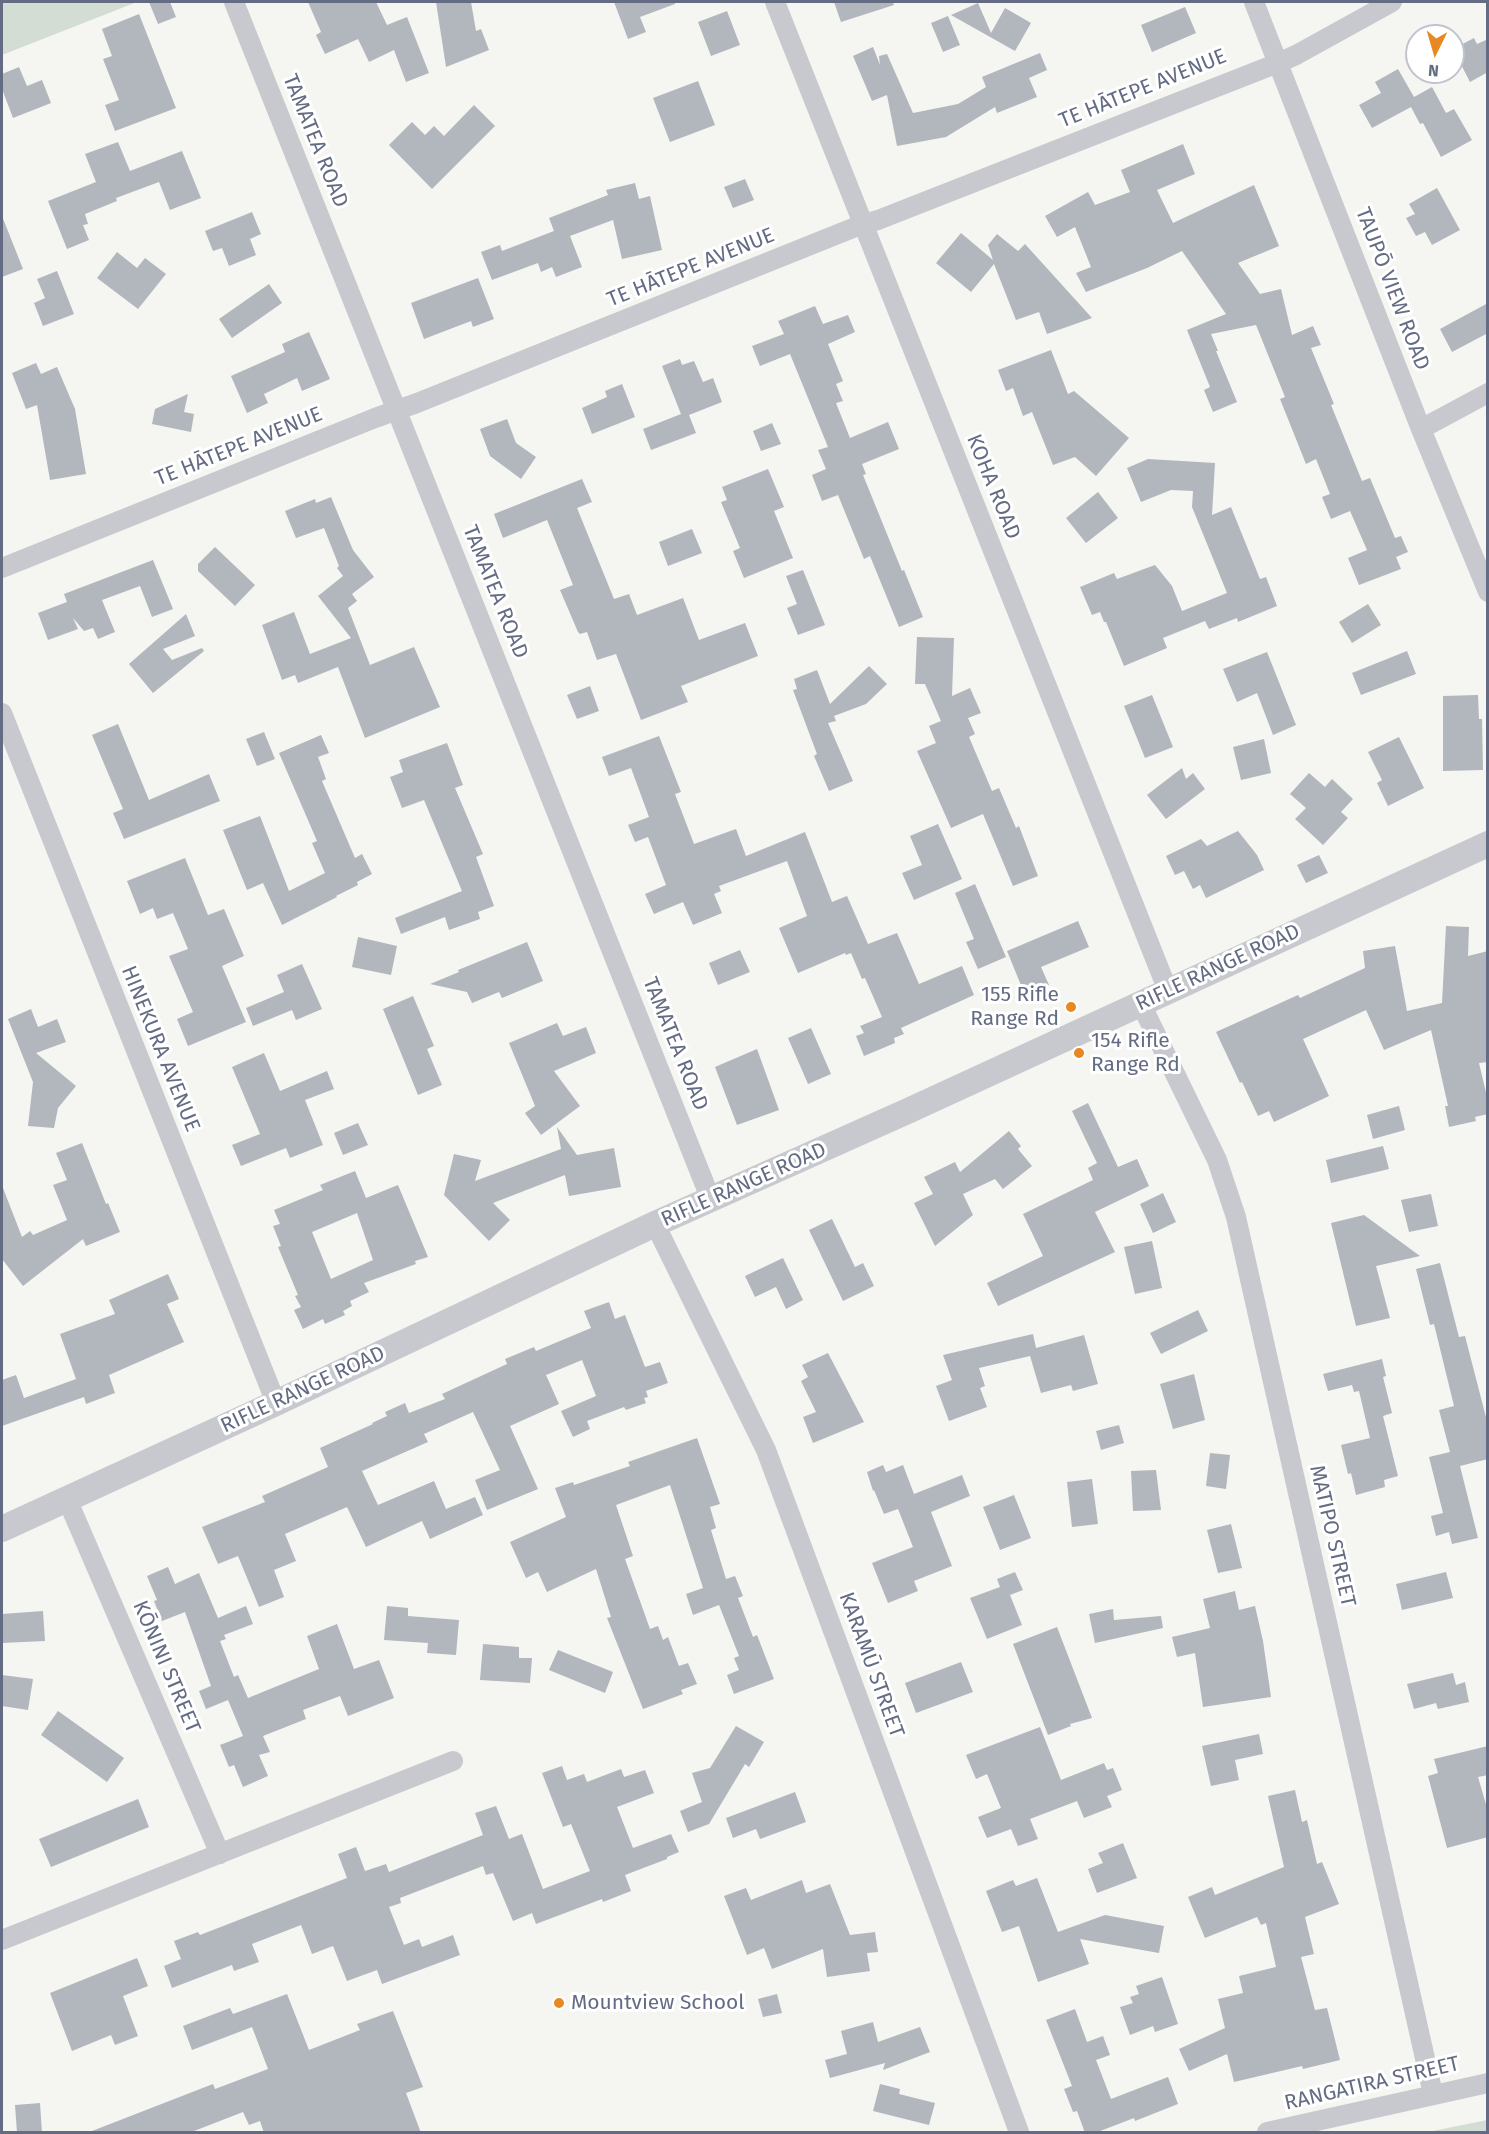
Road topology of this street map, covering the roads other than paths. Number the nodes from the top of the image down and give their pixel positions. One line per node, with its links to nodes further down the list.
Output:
1 (234, 2): 8 (street, TAMATEA ROAD)
2 (775, 2): 6 (street, KOHA ROAD)
3 (1254, 2): 5 (street, TAUPŌ VIEW ROAD)
4 (1392, 2): 5 (street, TE HĀTEPE AVENUE)
5 (1278, 63): 6 (street, TE HĀTEPE AVENUE); 9 (street, TAUPŌ VIEW ROAD)
6 (863, 224): 8 (street, TE HĀTEPE AVENUE); 14 (street, KOHA ROAD)
7 (1488, 393): 9 (street)
8 (396, 410): 10 (street, TE HĀTEPE AVENUE); 16 (street, TAMATEA ROAD)
9 (1421, 429): 11 (street, TAUPŌ VIEW ROAD)
10 (2, 568)
11 (1488, 592)
12 (2, 713): 18 (street, HINEKURA AVENUE)
13 (1488, 844): 14 (street, RIFLE RANGE ROAD)
14 (1168, 991): 15 (street, RIFLE RANGE ROAD)
15 (1141, 1004): 16 (street, RIFLE RANGE ROAD); 25 (street, MATIPO STREET)
16 (711, 1200): 17 (street, RIFLE RANGE ROAD)
17 (655, 1224): 18 (street, RIFLE RANGE ROAD); 26 (street, KARAMŪ STREET)
18 (276, 1403): 19 (street, RIFLE RANGE ROAD)
19 (67, 1499): 20 (street, RIFLE RANGE ROAD); 22 (street, KŌNINI STREET)
20 (2, 1529)
21 (453, 1761): 22 (street)
22 (220, 1854): 23 (street)
23 (2, 1940)
24 (1488, 2083): 25 (street, RANGATIRA STREET)
25 (1433, 2094): 27 (street, RANGATIRA STREET)
26 (1019, 2133)
27 (1267, 2133)

